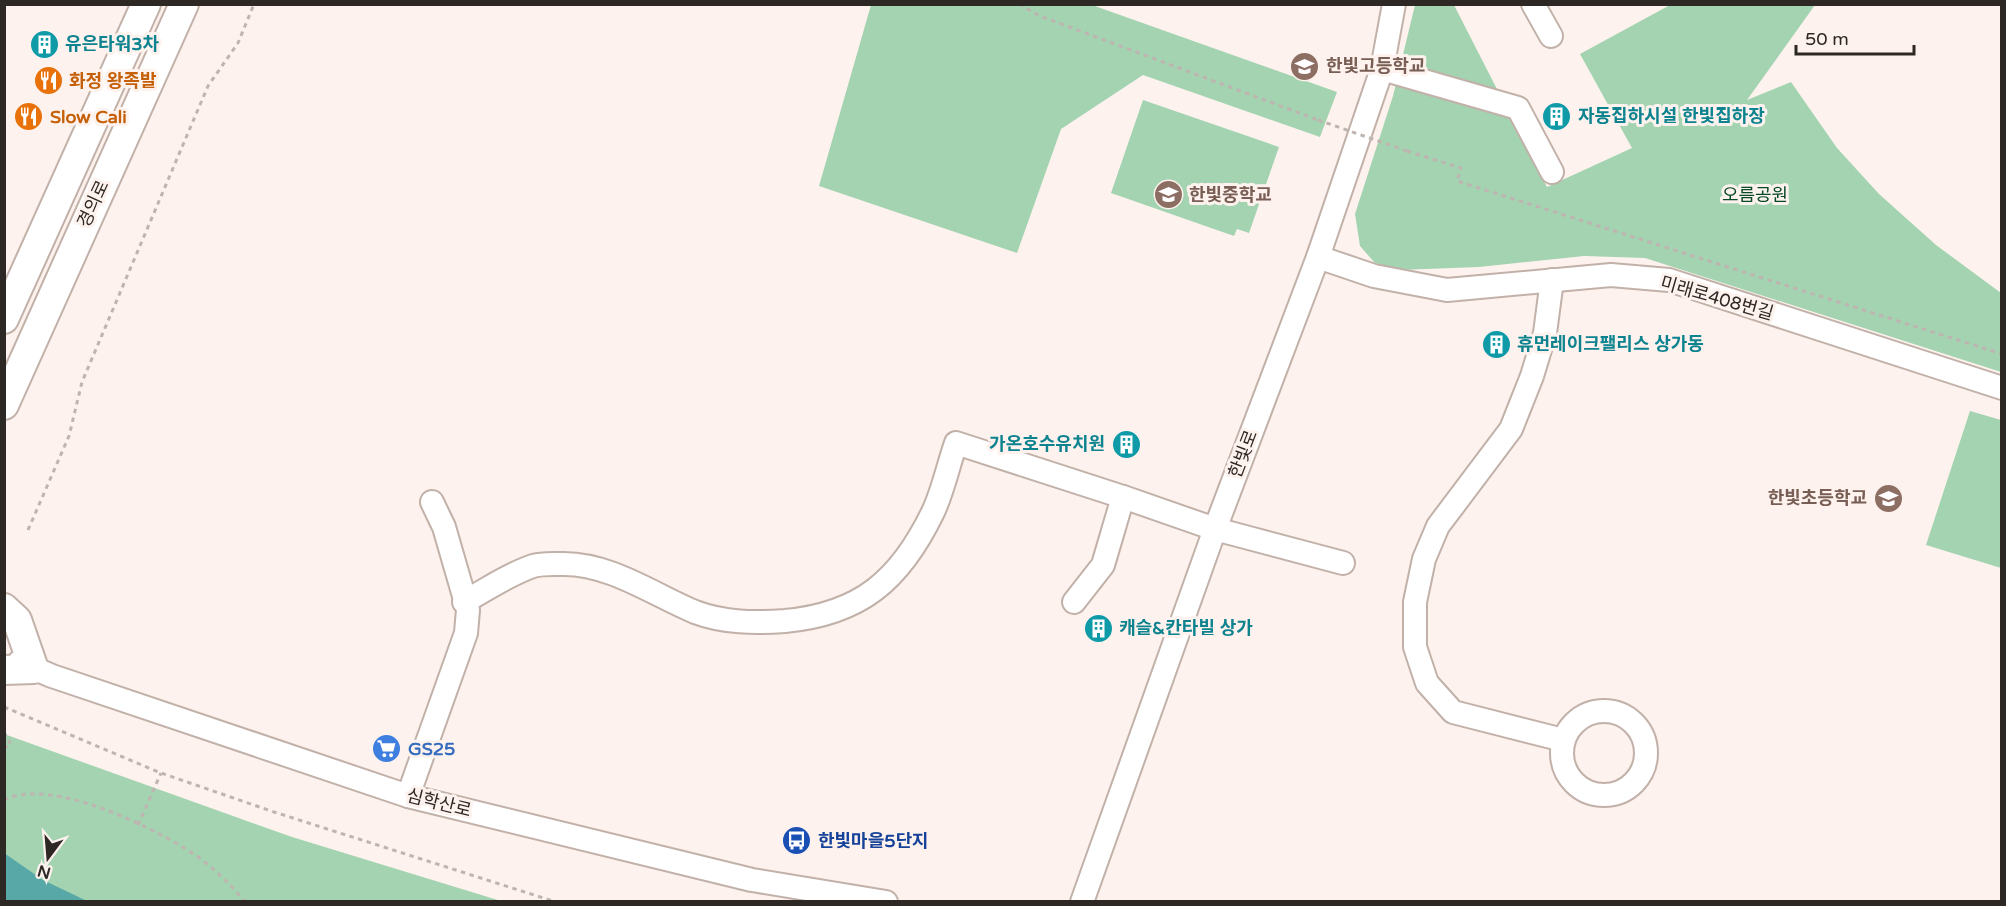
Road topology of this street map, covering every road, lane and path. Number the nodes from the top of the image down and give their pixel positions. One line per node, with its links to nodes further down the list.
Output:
1 (146, 4): 12 (main road, 경의로)
2 (184, 4): 15 (main road, 경의로)
3 (254, 4): 20 (path)
4 (1019, 4): 13 (path, bridge)
5 (1394, 4): 8 (street, 한빛로)
6 (1533, 4): 7 (street)
7 (1551, 36)
8 (1382, 69): 9 (street); 10 (street, 한빛로)
9 (1552, 172)
10 (1318, 257): 11 (street, 미래로408번길); 19 (street, 한빛로)
11 (1552, 280): 14 (street, 미래로408번길); 30 (street)
12 (4, 319)
13 (2001, 354)
14 (2001, 388)
15 (4, 405)
16 (1060, 460): 17 (street)
17 (1123, 497): 19 (street); 22 (street); 23 (street)
18 (432, 502): 22 (street)
19 (1215, 529): 21 (street); 39 (street, 한빛로)
20 (28, 530)
21 (1343, 564)
22 (464, 602): 33 (street)
23 (1074, 602)
24 (4, 608): 26 (main road)
25 (4, 656): 26 (street, 심학산로)
26 (34, 669): 27 (main road); 33 (street, 심학산로)
27 (4, 670)
28 (4, 707): 32 (path)
29 (4, 732): 31 (path)
30 (1563, 740)
31 (4, 748)
32 (161, 773): 35 (path); 37 (path)
33 (408, 796): 38 (street, 심학산로)
34 (4, 800): 35 (path)
35 (138, 825): 36 (path)
36 (245, 902)
37 (556, 902)
38 (886, 902)
39 (1082, 902)

